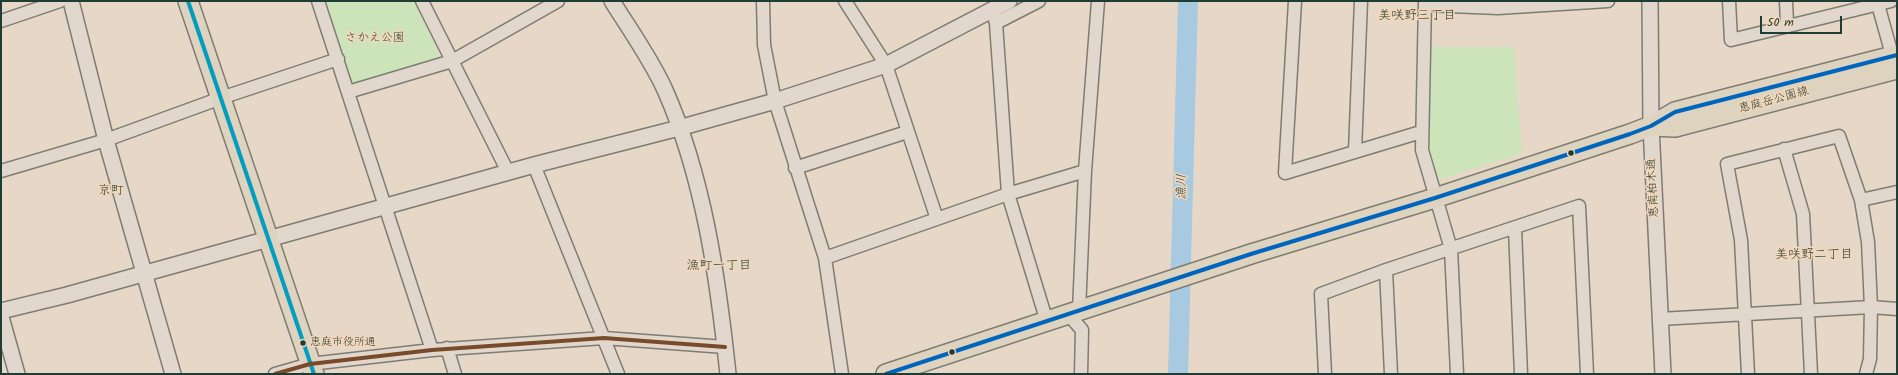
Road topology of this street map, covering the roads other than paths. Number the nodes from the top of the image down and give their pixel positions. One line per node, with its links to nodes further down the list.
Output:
1 (60, 1): 25 (street)
2 (71, 1): 38 (street)
3 (188, 1): 32 (main road)
4 (318, 1): 27 (street)
5 (422, 1): 28 (street)
6 (558, 1): 28 (street)
7 (612, 1): 35 (street)
8 (763, 1): 33 (street)
9 (845, 1): 29 (street)
10 (1009, 1): 24 (street)
11 (1039, 1): 24 (street)
12 (1098, 1): 44 (street)
13 (1295, 1): 40 (street)
14 (1361, 1): 40 (street)
15 (1608, 1): 20 (street)
16 (1650, 1): 34 (street, 恵南柏木通)
17 (1729, 1): 26 (street)
18 (1786, 1): 26 (street)
19 (1891, 1): 22 (street)
20 (1568, 2): 23 (street)
21 (1425, 3): 23 (street); 37 (street)
22 (1878, 3): 26 (street); 30 (street)
23 (1498, 4)
24 (994, 16): 29 (street); 47 (street)
25 (1, 21)
26 (1787, 25)
27 (338, 59): 31 (street); 32 (street)
28 (452, 61): 31 (street); 45 (street)
29 (886, 65): 33 (street); 36 (street)
30 (1896, 65): 34 (main road, 恵庭岳公園線)
31 (348, 92): 50 (street)
32 (221, 98): 38 (street); 53 (main road)
33 (775, 101): 35 (street); 42 (street)
34 (1651, 126): 48 (main road, 恵庭岳公園線); 65 (street, 恵南柏木通)
35 (679, 128): 41 (street); 68 (street)
36 (907, 132): 42 (street); 51 (street)
37 (1421, 132): 40 (street); 48 (street)
38 (106, 140): 43 (street); 57 (street)
39 (1784, 149): 49 (street); 60 (street); 63 (street)
40 (1355, 151)
41 (534, 165): 45 (street); 67 (street)
42 (795, 168): 55 (street)
43 (1, 171)
44 (1085, 171): 47 (street); 62 (street)
45 (508, 172): 50 (street)
46 (1897, 192): 49 (street)
47 (1008, 194): 51 (street); 66 (street)
48 (1435, 198): 54 (street); 62 (main road, 恵庭岳公園線)
49 (1861, 200): 58 (street)
50 (385, 207): 53 (street); 70 (street)
51 (937, 219): 55 (street)
52 (1515, 229): 54 (street); 84 (street); 85 (street)
53 (269, 239): 57 (street); 71 (main road)
54 (1451, 249): 56 (street); 83 (street)
55 (824, 258): 78 (street)
56 (1386, 270): 81 (street); 82 (street)
57 (144, 272): 61 (street); 73 (street)
58 (1871, 307): 59 (street); 60 (street); 89 (street)
59 (1897, 309)
60 (1808, 311): 63 (street); 88 (street)
61 (1, 312)
62 (1074, 313): 66 (main road, 恵庭岳公園線); 80 (street)
63 (1745, 315): 65 (street); 87 (street)
64 (1, 317): 72 (street)
65 (1660, 319): 86 (street, 恵南柏木通)
66 (1047, 322): 79 (main road, 恵庭岳公園線)
67 (604, 338): 68 (street); 69 (street); 76 (street)
68 (725, 347): 77 (street)
69 (447, 348): 70 (street); 75 (street)
70 (432, 350): 71 (street)
71 (312, 369): 74 (street)
72 (17, 374)
73 (173, 374)
74 (275, 374)
75 (454, 374)
76 (618, 374)
77 (728, 374)
78 (842, 374)
79 (886, 374)
80 (1081, 374)
81 (1325, 374)
82 (1391, 374)
83 (1457, 374)
84 (1521, 374)
85 (1587, 374)
86 (1663, 374)
87 (1748, 374)
88 (1811, 374)
89 (1866, 374)

